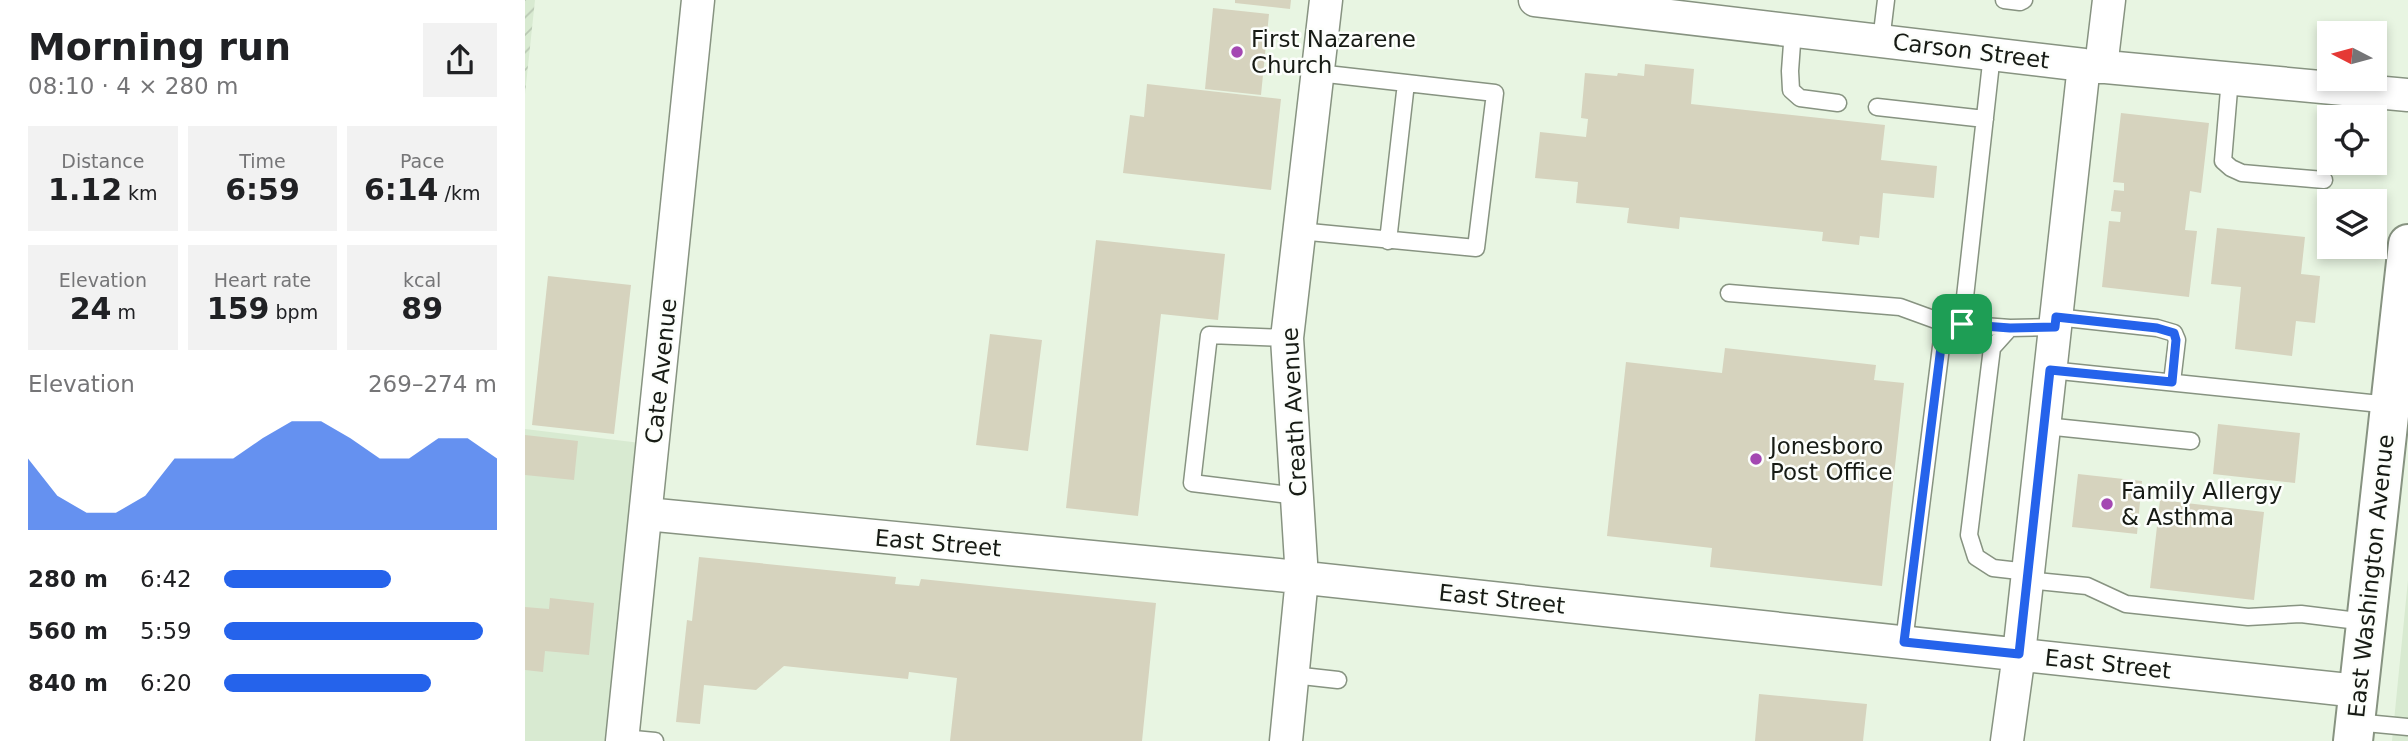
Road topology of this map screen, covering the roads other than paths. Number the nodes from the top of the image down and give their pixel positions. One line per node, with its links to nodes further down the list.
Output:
1 (698, 0): 37 (street, Cate Avenue)
2 (1326, 0): 13 (street, Creath Avenue)
3 (1535, 0): 8 (street, Carson Street)
4 (1886, 0): 10 (lane)
5 (2004, 0): 6 (lane)
6 (2024, 0)
7 (2109, 0): 12 (street)
8 (1676, 8): 9 (street, Carson Street)
9 (1793, 30): 10 (street, Carson Street); 17 (lane)
10 (1881, 41): 11 (street, Carson Street)
11 (1992, 54): 12 (street, Carson Street); 19 (lane)
12 (2093, 66): 14 (street, Carson Street); 25 (street)
13 (1318, 73): 15 (lane); 21 (street, Creath Avenue)
14 (2230, 78): 16 (street, Carson Street); 20 (lane)
15 (1406, 83): 22 (lane); 22 (lane)
16 (2408, 94)
17 (1838, 103)
18 (1877, 107): 19 (lane)
19 (1985, 119): 27 (lane)
20 (2324, 180)
21 (1299, 231): 22 (lane); 29 (street, Creath Avenue)
22 (1388, 241)
23 (2408, 244): 30 (street, East Washington Avenue)
24 (1729, 293): 26 (lane)
25 (2056, 322): 28 (lane); 31 (street); 32 (lane)
26 (1944, 323): 27 (lane); 41 (lane)
27 (1962, 324): 28 (lane)
28 (2010, 328): 38 (lane)
29 (1287, 338): 36 (street, Creath Avenue); 36 (lane)
30 (2402, 360): 33 (street, East Washington Avenue)
31 (2050, 370): 32 (lane); 34 (street)
32 (2172, 382): 33 (lane)
33 (2390, 405): 40 (street, East Washington Avenue)
34 (2045, 426): 35 (lane); 38 (street)
35 (2191, 441)
36 (1297, 496): 39 (street, Creath Avenue)
37 (646, 514): 39 (street, East Street); 47 (street, Cate Avenue)
38 (2028, 576): 40 (lane); 42 (street)
39 (1302, 578): 41 (street, East Street); 43 (street, Creath Avenue)
40 (2366, 622): 45 (street, East Washington Avenue)
41 (1904, 642): 42 (street, East Street)
42 (2019, 654): 45 (street, East Street); 50 (street)
43 (1293, 675): 44 (lane); 49 (street, Creath Avenue)
44 (1338, 680)
45 (2355, 718): 46 (lane)
46 (2408, 727)
47 (622, 739): 48 (lane)
48 (655, 741)
49 (1286, 741)
50 (2007, 741)

